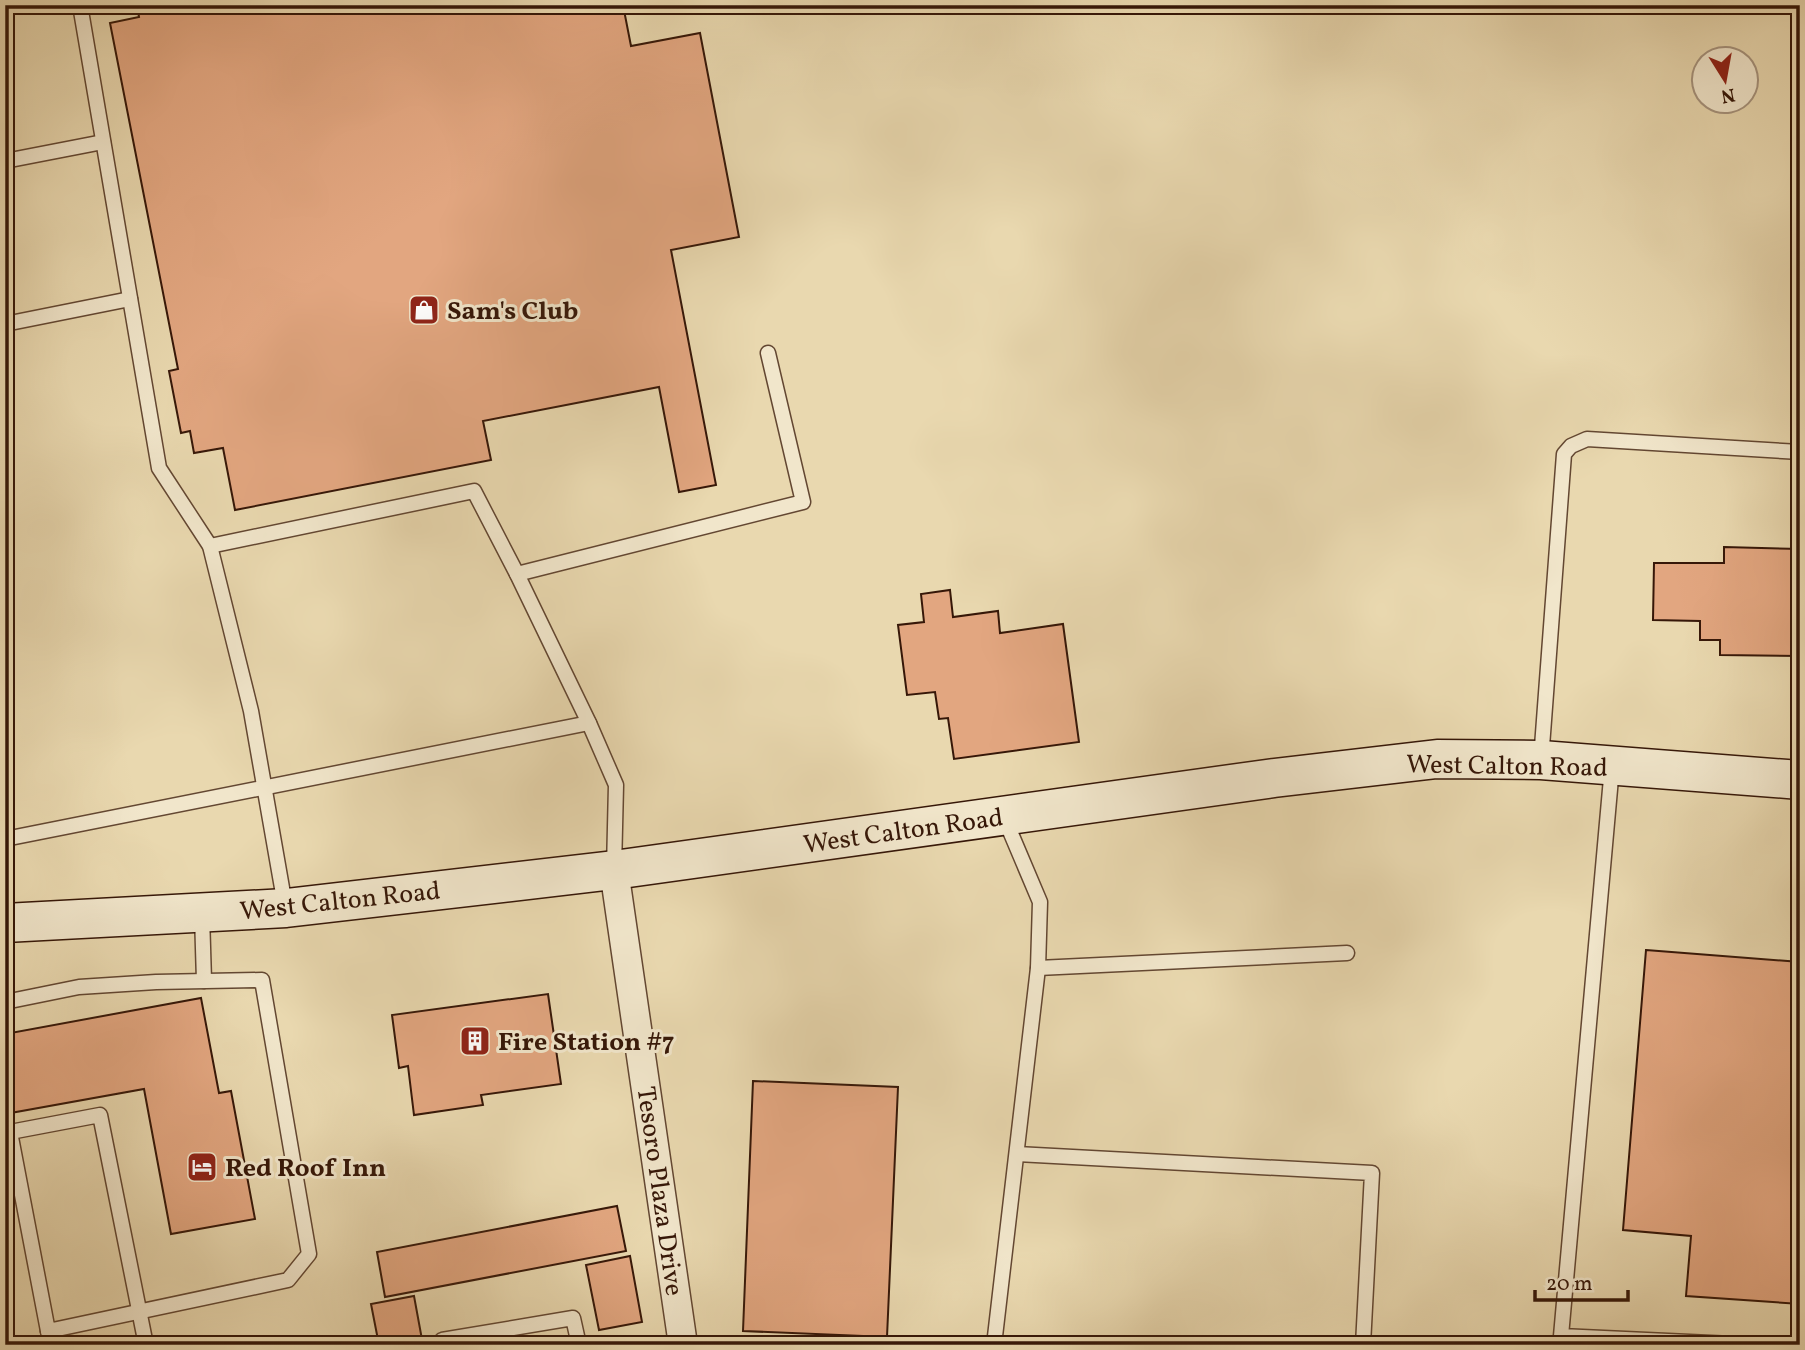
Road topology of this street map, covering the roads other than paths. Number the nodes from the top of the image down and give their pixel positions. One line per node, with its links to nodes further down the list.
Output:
1 (79, 5): 2 (lane)
2 (103, 142): 3 (lane); 4 (lane)
3 (5, 161)
4 (130, 299): 5 (lane); 8 (lane)
5 (5, 324)
6 (768, 353): 9 (lane)
7 (1800, 452): 11 (lane)
8 (210, 546): 9 (lane); 14 (lane)
9 (517, 574): 10 (lane)
10 (589, 723): 14 (lane); 17 (lane)
11 (1541, 760): 12 (main road, West Calton Road); 15 (main road, West Calton Road)
12 (1612, 766): 13 (main road, West Calton Road); 35 (lane)
13 (1800, 780)
14 (266, 788): 16 (lane); 18 (lane)
15 (1003, 816): 17 (main road, West Calton Road); 22 (lane)
16 (5, 839)
17 (614, 870): 18 (main road, West Calton Road); 32 (street, Tesoro Plaza Drive)
18 (286, 908): 19 (main road, West Calton Road)
19 (202, 913): 20 (main road, West Calton Road); 23 (lane)
20 (5, 923)
21 (1347, 953): 22 (lane)
22 (1038, 968): 26 (lane)
23 (204, 981): 24 (lane); 27 (lane)
24 (5, 1002)
25 (8, 1132): 27 (lane); 28 (lane)
26 (1017, 1154): 33 (lane); 34 (lane)
27 (140, 1311): 28 (lane); 29 (lane)
28 (49, 1338)
29 (146, 1345)
30 (443, 1345): 31 (lane)
31 (579, 1345)
32 (683, 1345)
33 (994, 1345)
34 (1363, 1345)
35 (1754, 1345)

